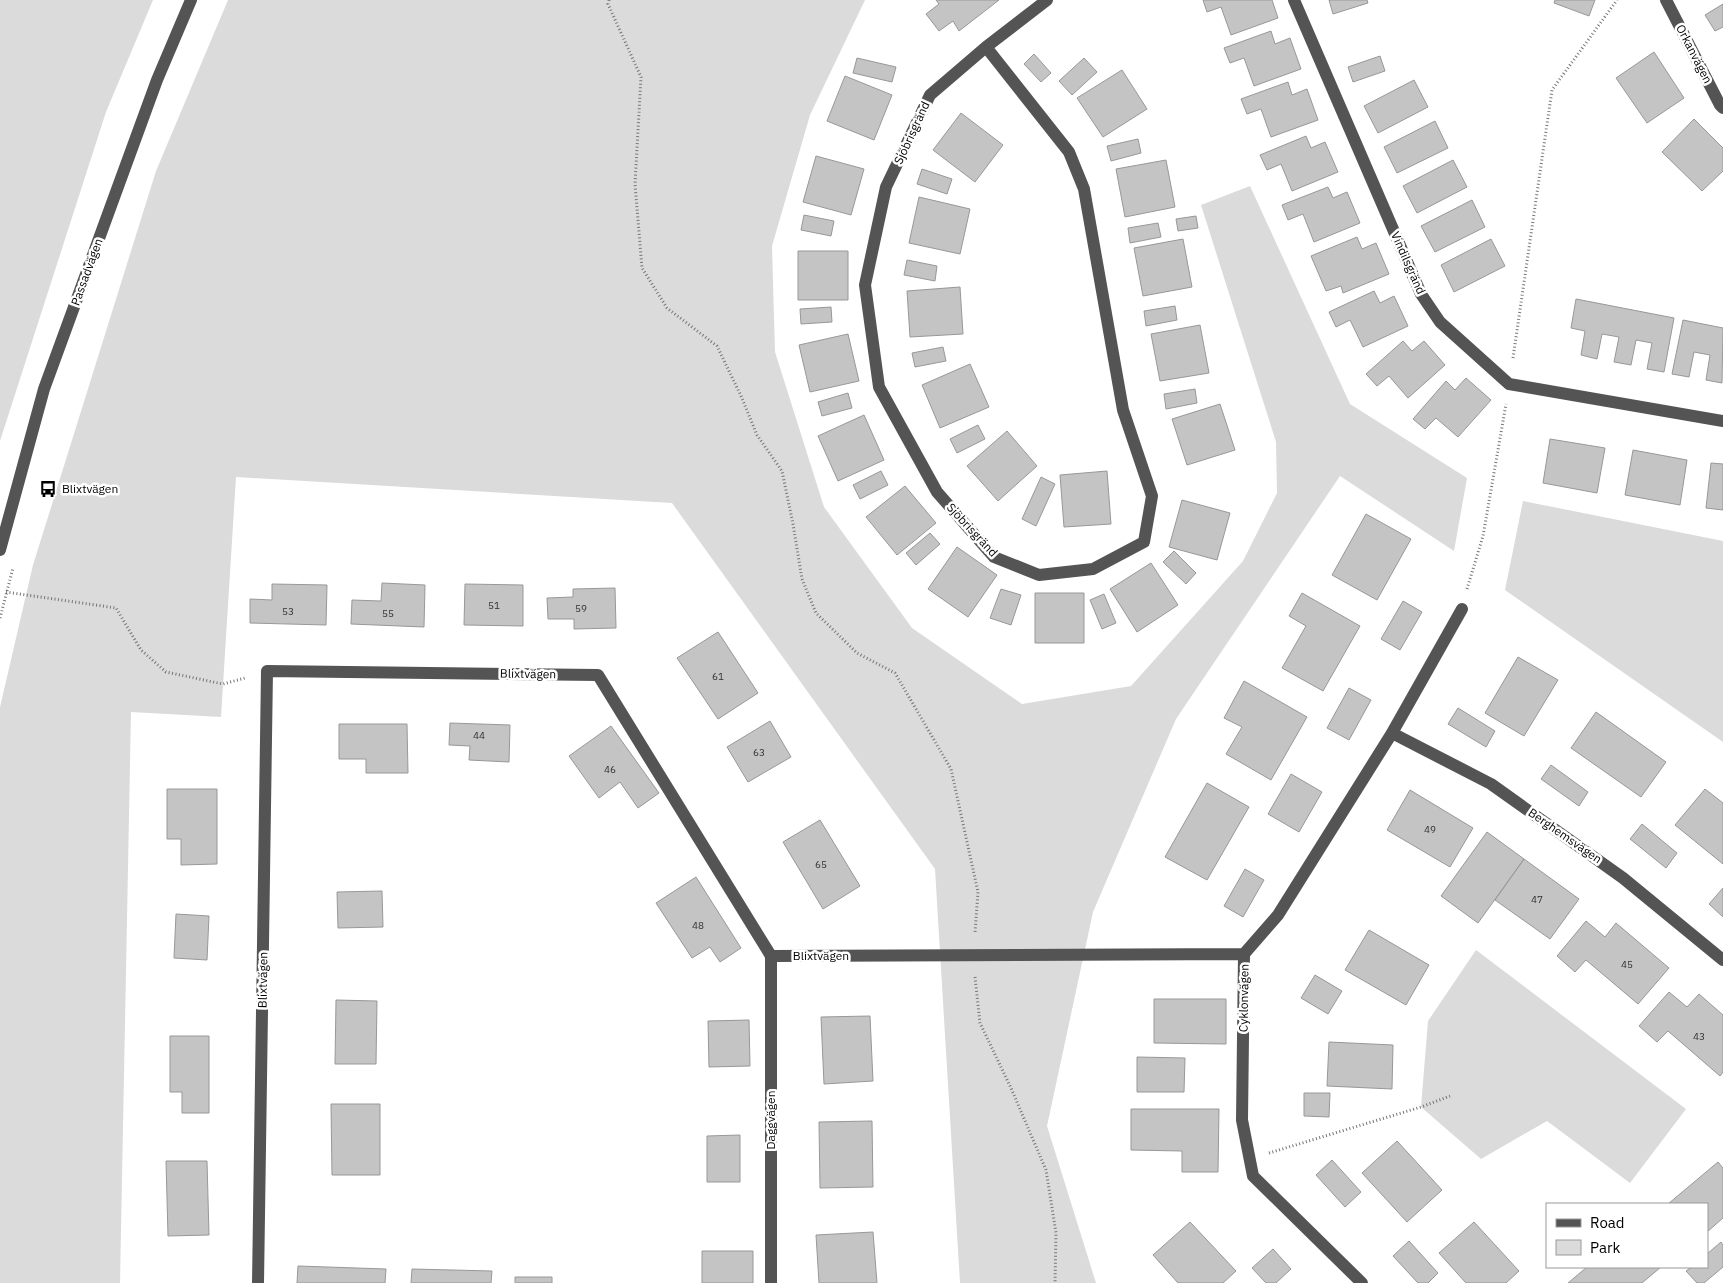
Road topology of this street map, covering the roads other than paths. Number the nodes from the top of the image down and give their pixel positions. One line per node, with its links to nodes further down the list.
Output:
1 (191, 0): 8 (street, Passadvägen)
2 (1047, 0): 5 (street, Sjöbrisgränd)
3 (1294, 0): 7 (street, Vindilsgränd)
4 (1666, 0): 6 (street, Orkanvägen)
5 (986, 47): 5 (street, Sjöbrisgränd)
6 (1723, 108)
7 (1723, 421)
8 (0, 550)
9 (1462, 608): 10 (street, Cyklonvägen)
10 (1392, 734): 11 (street, Cyklonvägen); 13 (street, Berghemsvägen)
11 (1244, 954): 12 (street, Blixtvägen); 16 (street, Cyklonvägen)
12 (771, 956): 14 (street, Blixtvägen); 15 (street, Daggvägen)
13 (1723, 960)
14 (258, 1283)
15 (771, 1283)
16 (1362, 1283)

